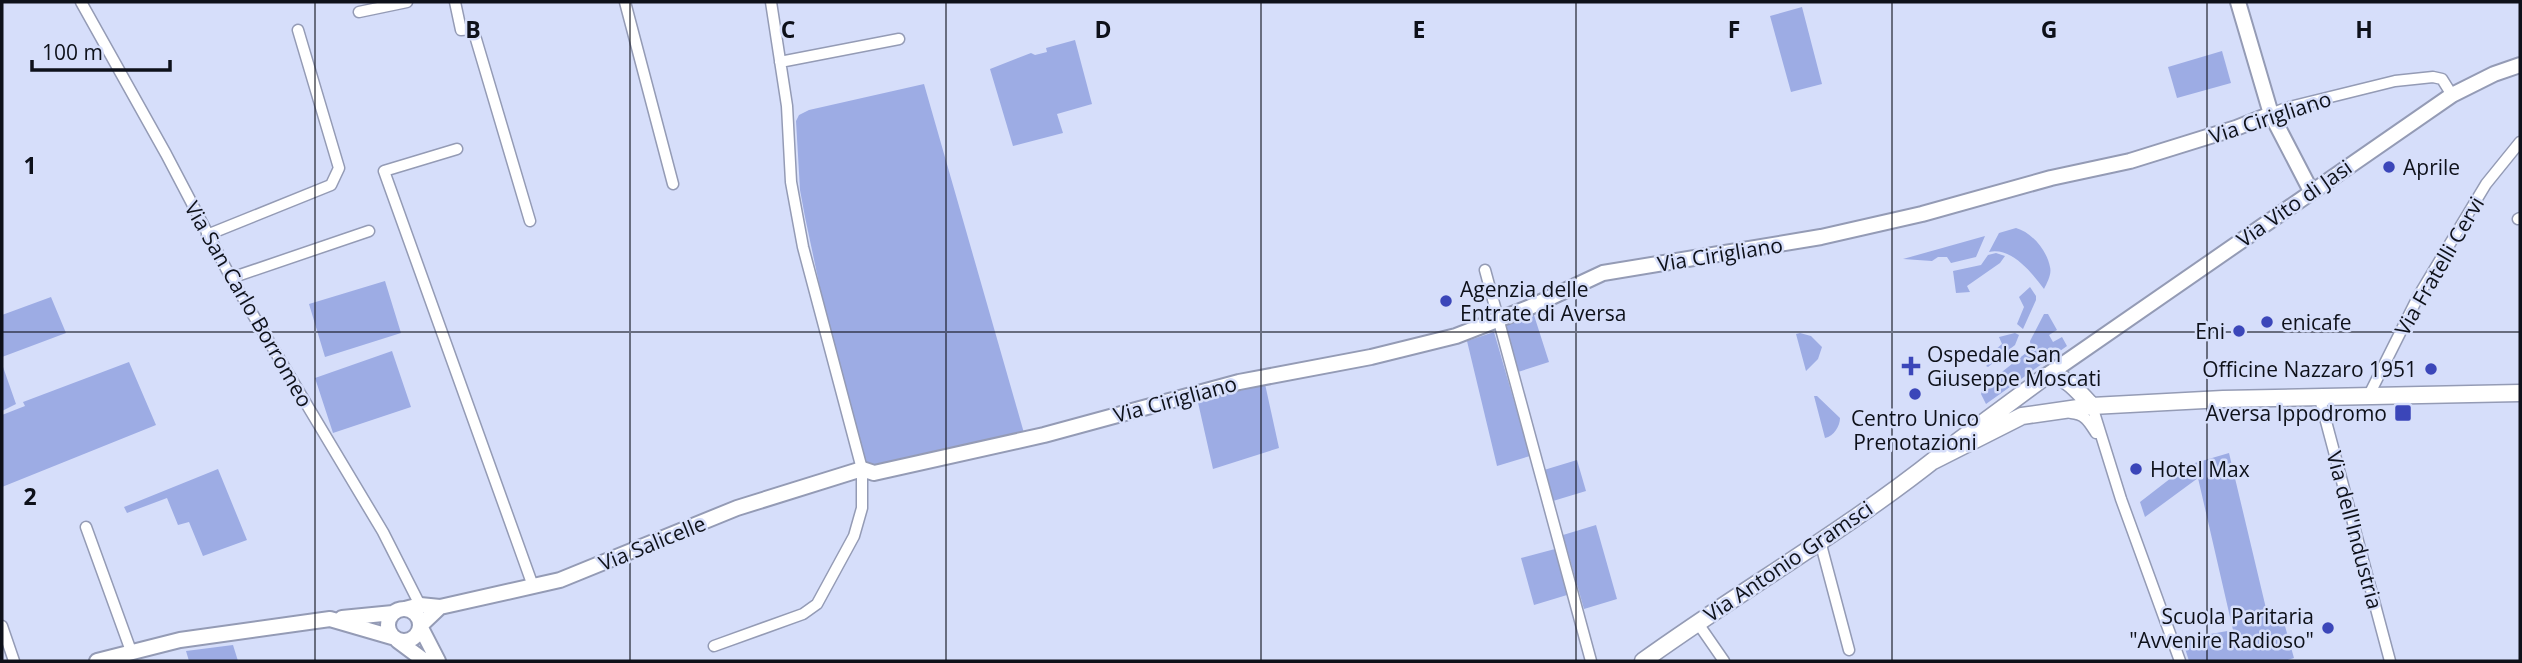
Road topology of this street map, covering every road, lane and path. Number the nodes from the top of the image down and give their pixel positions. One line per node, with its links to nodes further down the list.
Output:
1 (81, 2): 20 (street, Via San Carlo Borromeo)
2 (407, 2): 7 (street)
3 (455, 2): 18 (street)
4 (625, 2): 16 (street)
5 (771, 2): 10 (street)
6 (2238, 2): 13 (street)
7 (359, 12)
8 (298, 30): 20 (street)
9 (899, 39): 10 (street)
10 (780, 62): 36 (street)
11 (2520, 65): 12 (street, Via Vito di Jasi)
12 (2452, 95): 13 (street, Via Cirigliano); 17 (street, Via Vito di Jasi)
13 (2271, 114): 17 (street); 23 (street, Via Cirigliano)
14 (2520, 142): 28 (street, Via Fratelli Cervi)
15 (457, 149): 39 (street)
16 (673, 184)
17 (2311, 191): 24 (street, Via Vito di Jasi)
18 (530, 221)
19 (369, 231): 22 (street)
20 (207, 235): 22 (street, Via San Carlo Borromeo)
21 (1485, 270): 23 (street)
22 (231, 278): 41 (street, Via San Carlo Borromeo)
23 (1497, 321): 36 (street, Via Cirigliano); 54 (street)
24 (2074, 355): 25 (street, Via Vito di Jasi); 26 (street)
25 (2046, 376): 26 (main road); 29 (main road, Via Antonio Gramsci)
26 (2070, 383): 31 (main road); 32 (main road)
27 (2520, 393): 28 (main road, Via Antonio Gramsci)
28 (2368, 397): 30 (main road, Via Antonio Gramsci)
29 (2013, 399): 33 (main road); 35 (main road, Via Antonio Gramsci)
30 (2320, 399): 31 (main road, Via Antonio Gramsci); 58 (street, Via dell'Industria)
31 (2092, 406): 32 (main road, Via Antonio Gramsci); 34 (street)
32 (2049, 413): 33 (main road, Via Antonio Gramsci); 34 (street)
33 (2022, 416): 35 (main road, Via Antonio Gramsci)
34 (2101, 439): 57 (street)
35 (1933, 461): 38 (main road, Via Antonio Gramsci)
36 (862, 469): 39 (street, Via Salicelle); 47 (street)
37 (86, 527): 49 (street)
38 (1820, 541): 43 (main road, Via Antonio Gramsci); 48 (street)
39 (533, 586): 40 (street, Via Salicelle)
40 (440, 607): 41 (street); 45 (street)
41 (406, 609): 42 (street); 45 (street); 46 (street)
42 (330, 619): 46 (street); 49 (street)
43 (1697, 622): 55 (main road, Via Antonio Gramsci); 56 (street)
44 (2, 626): 50 (street)
45 (420, 626): 46 (street); 53 (street)
46 (394, 638): 52 (street)
47 (714, 646)
48 (1849, 650)
49 (131, 651): 51 (street)
50 (14, 661)
51 (97, 661)
52 (425, 661)
53 (438, 661)
54 (1591, 661)
55 (1643, 661)
56 (1724, 661)
57 (2180, 661)
58 (2390, 661)

